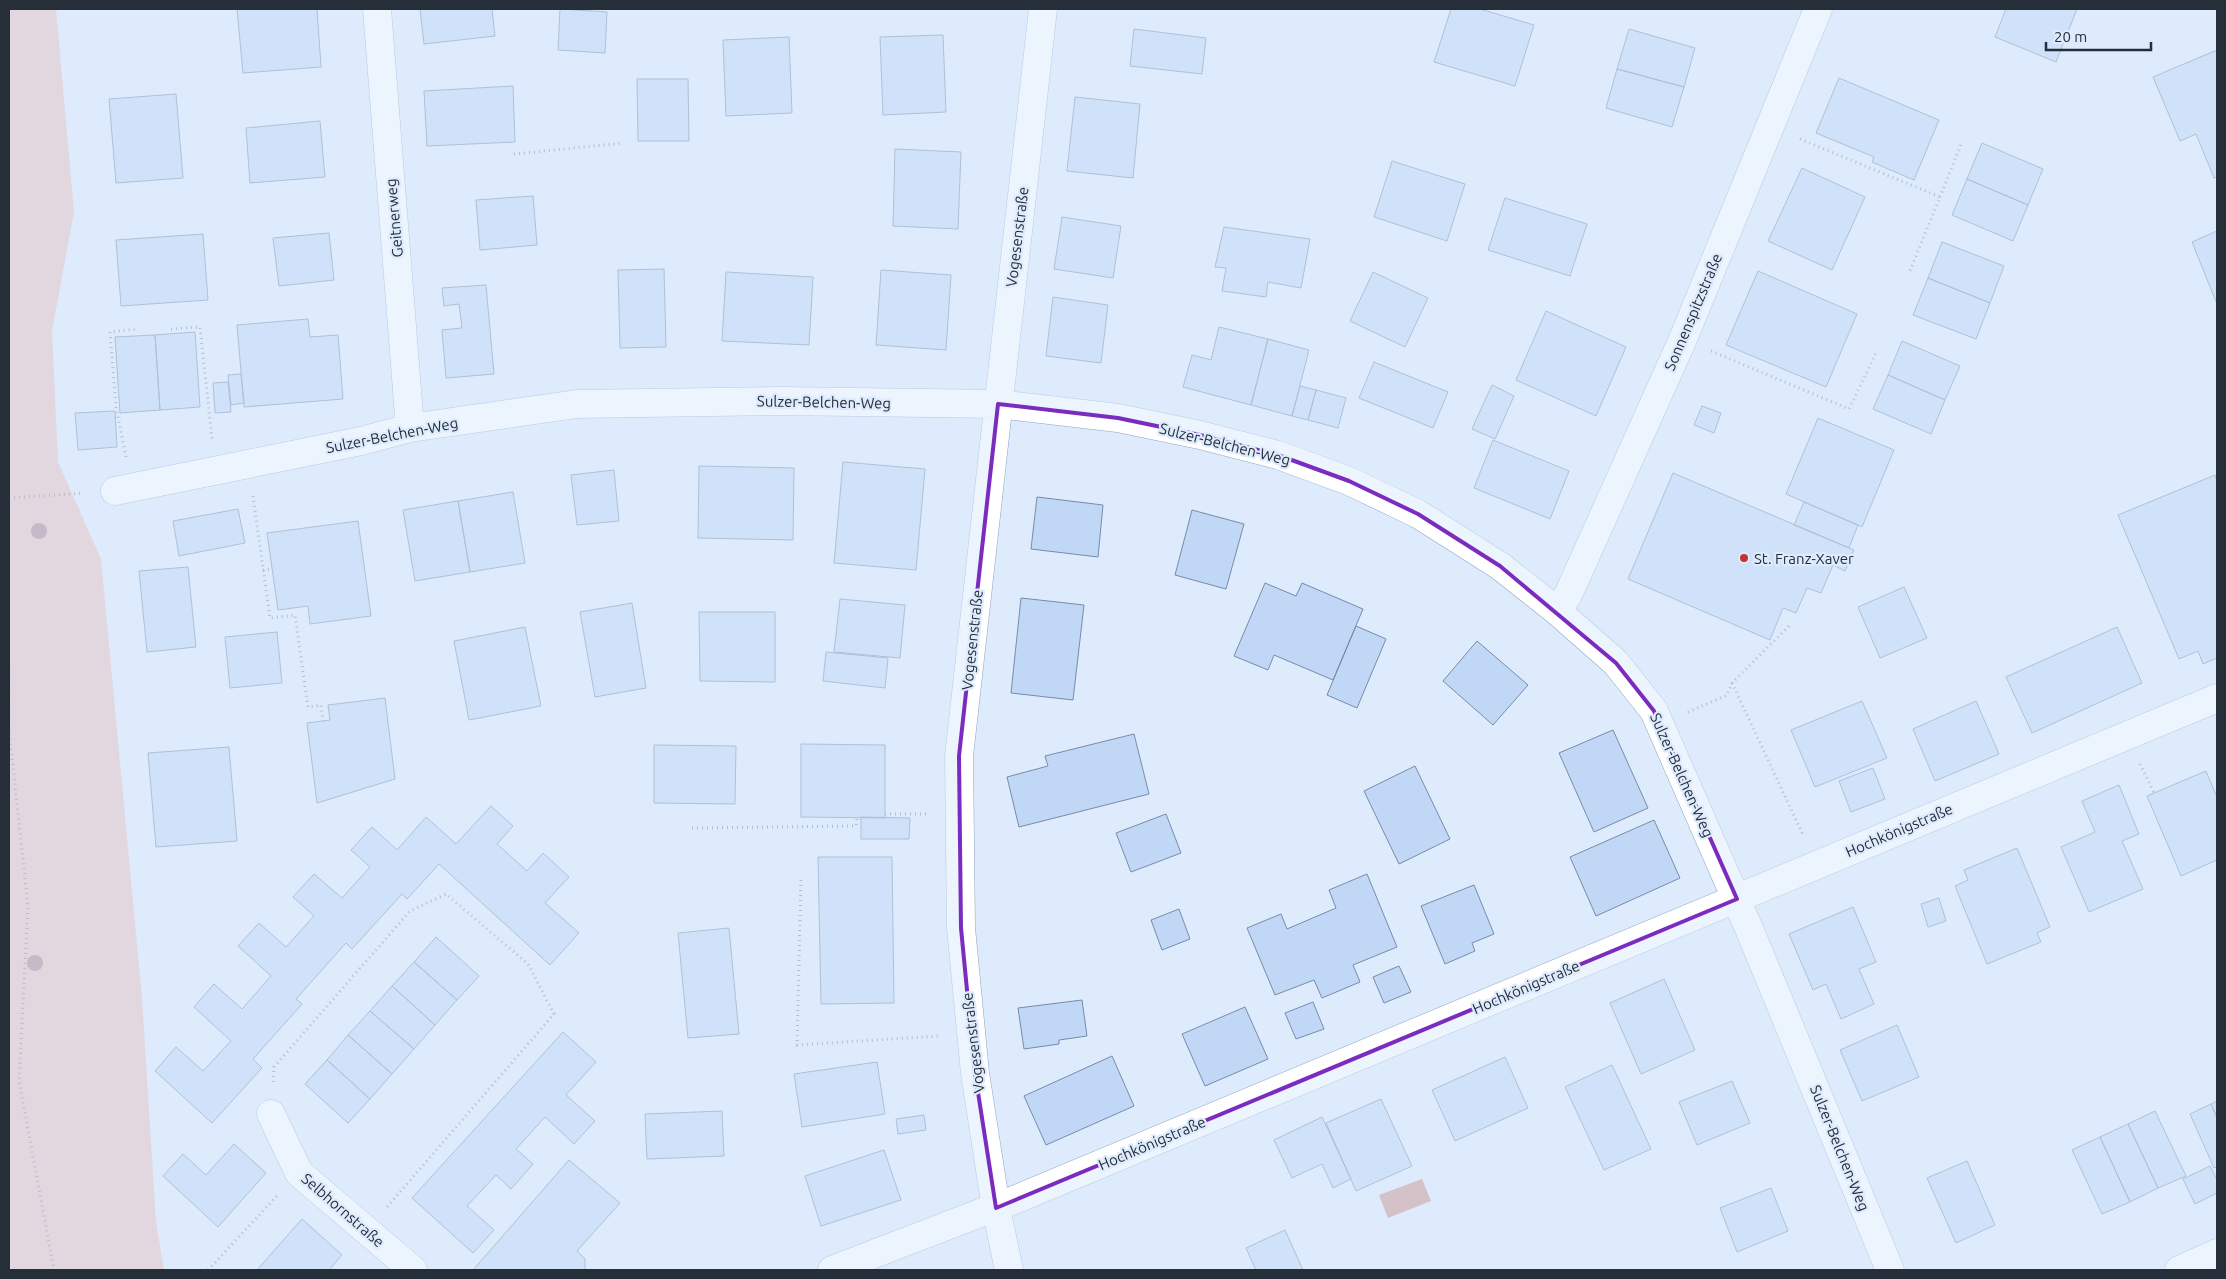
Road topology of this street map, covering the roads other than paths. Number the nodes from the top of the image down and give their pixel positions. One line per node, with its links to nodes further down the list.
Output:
1 (377, 9): 5 (street, Geitnerweg)
2 (1043, 9): 4 (street, Vogesenstraße)
3 (1818, 9): 7 (street, Sonnenspitzstraße)
4 (998, 404): 5 (street, Sulzer-Belchen-Weg); 7 (street, Sulzer-Belchen-Weg); 11 (street, Vogesenstraße)
5 (410, 428): 6 (street, Sulzer-Belchen-Weg)
6 (124, 490)
7 (1557, 611): 9 (street, Sulzer-Belchen-Weg)
8 (2217, 698): 9 (street, Hochkönigstraße)
9 (1737, 899): 11 (street, Hochkönigstraße); 16 (street, Sulzer-Belchen-Weg)
10 (271, 1114): 13 (street, Selbhornstraße)
11 (996, 1208): 14 (street, Hochkönigstraße); 15 (street, Vogesenstraße)
12 (2217, 1253): 17 (street)
13 (413, 1270)
14 (832, 1270)
15 (1009, 1270)
16 (1890, 1270)
17 (2179, 1270)

